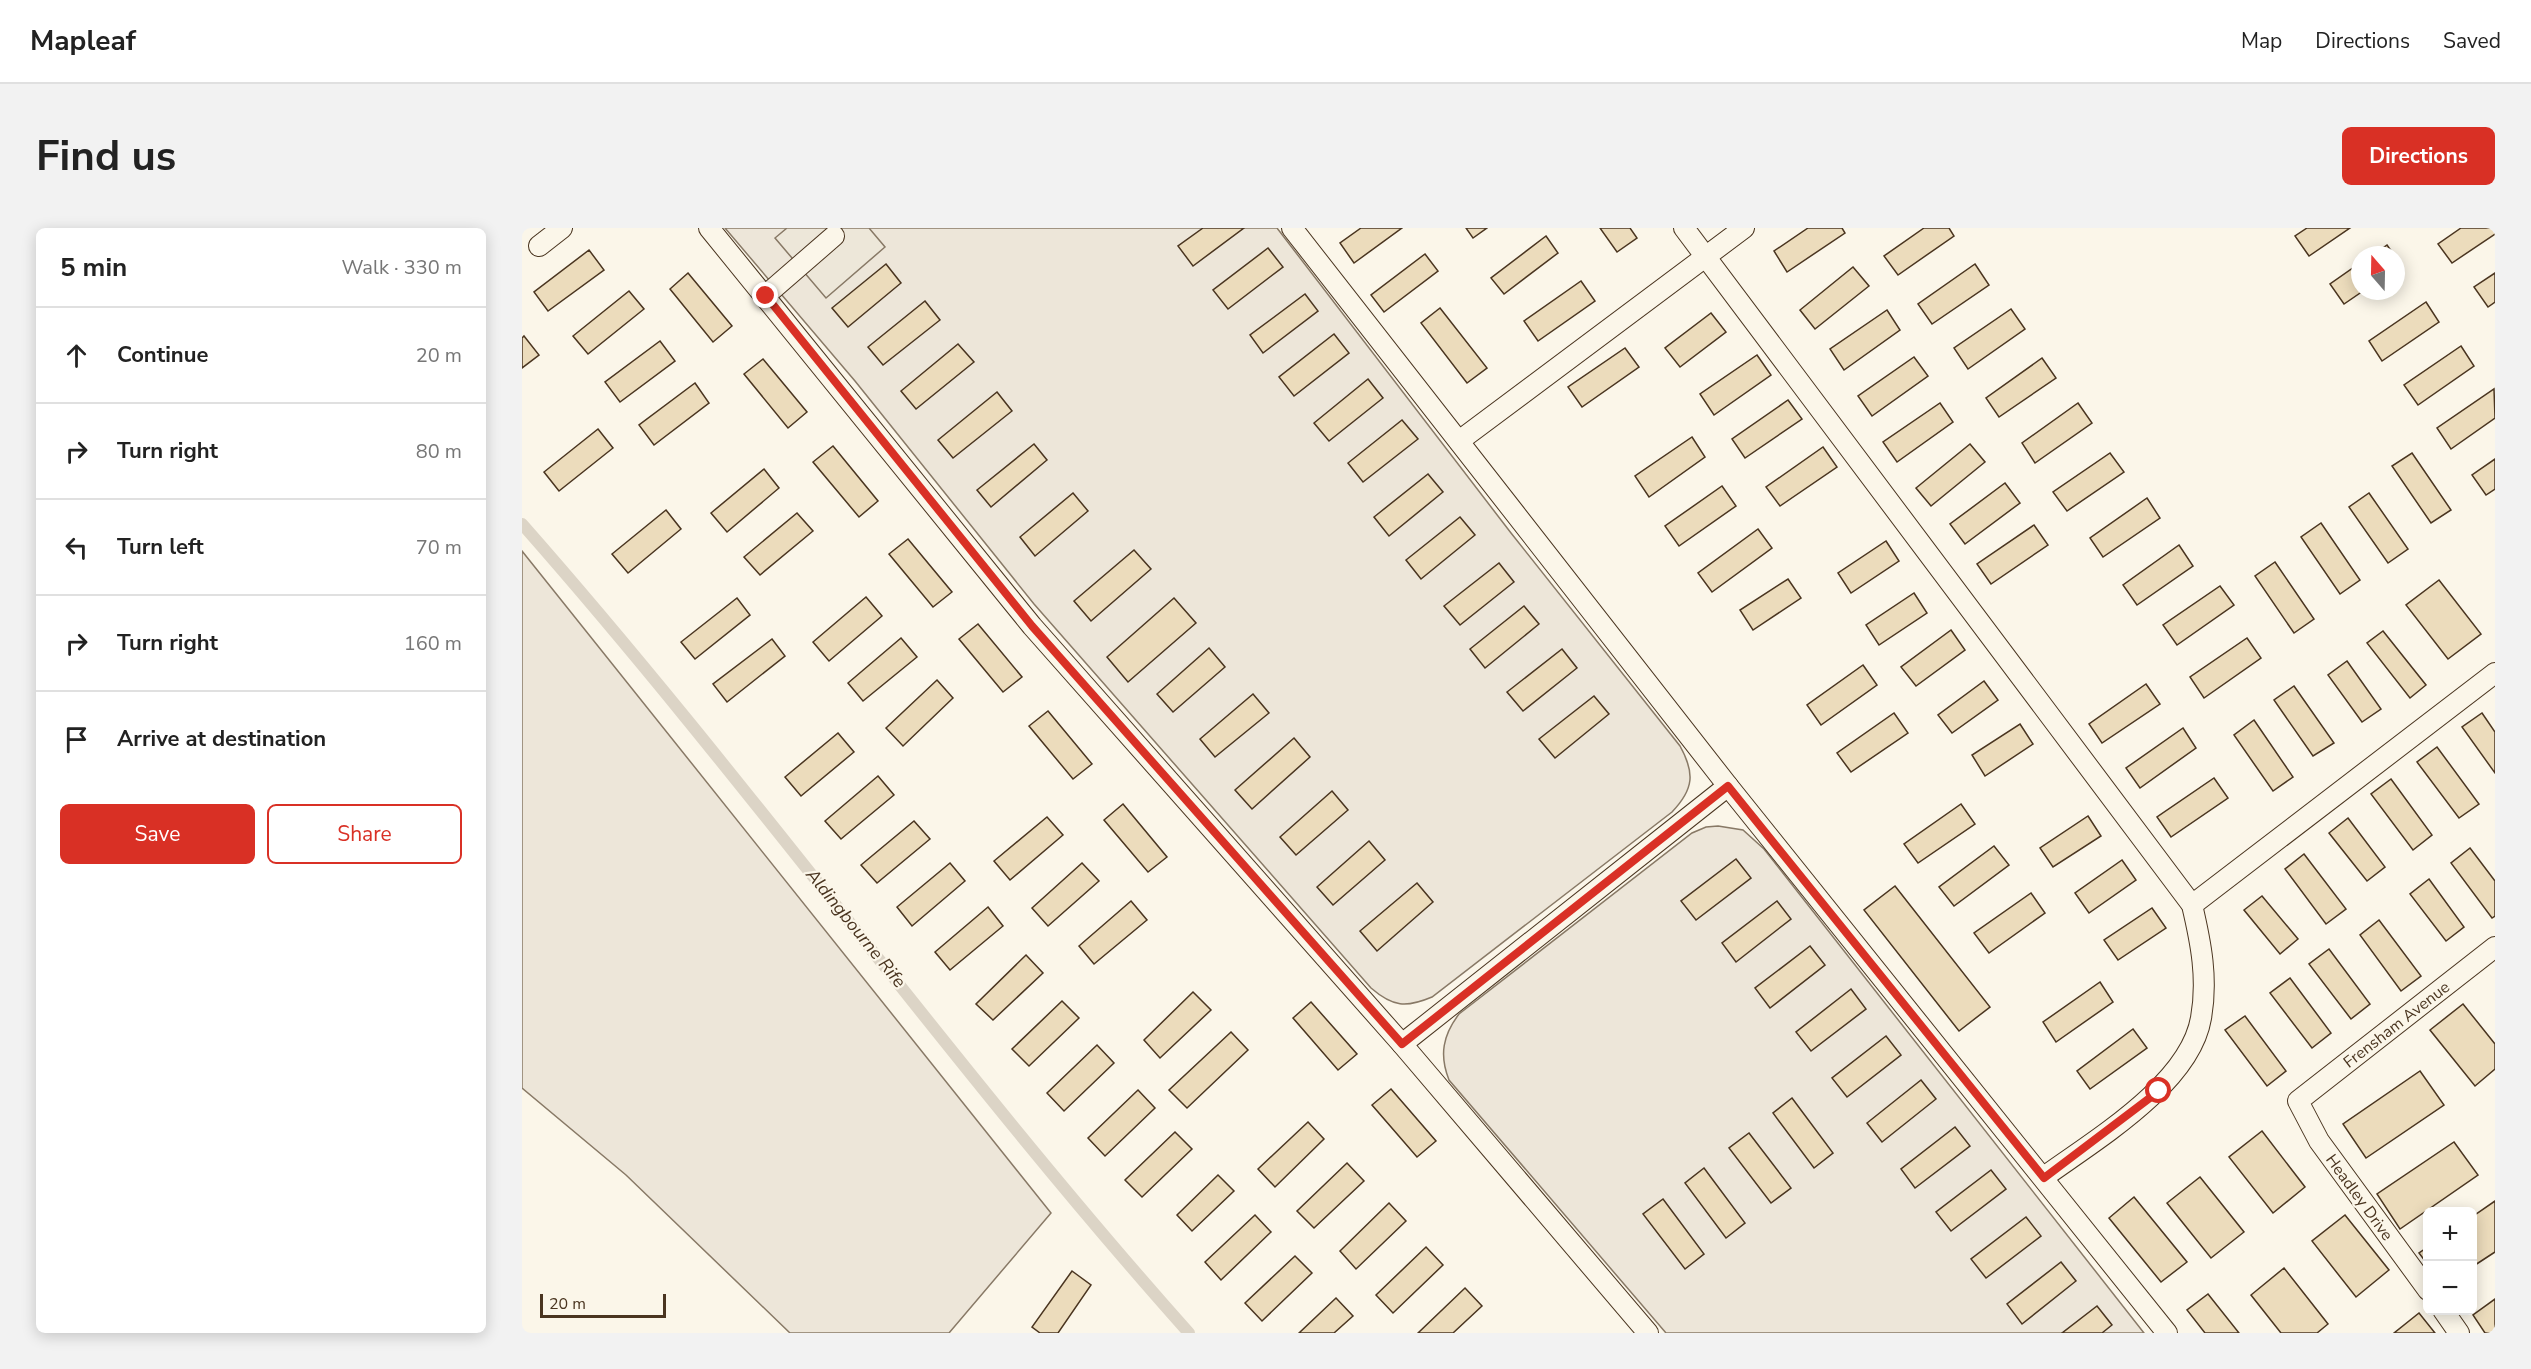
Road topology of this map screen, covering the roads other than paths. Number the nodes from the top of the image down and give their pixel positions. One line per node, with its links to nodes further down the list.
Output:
1 (562, 228): 7 (lane)
2 (710, 228): 9 (lane)
3 (1292, 228): 10 (lane)
4 (1684, 228): 8 (lane)
5 (1744, 228): 8 (lane)
6 (834, 236): 9 (lane)
7 (539, 246)
8 (1705, 257): 10 (lane); 13 (lane)
9 (766, 296): 15 (lane)
10 (1459, 441): 12 (lane)
11 (2495, 673): 13 (lane)
12 (1728, 786): 15 (lane); 17 (lane)
13 (2192, 905): 17 (lane)
14 (2495, 946): 16 (lane, Frensham Avenue)
15 (1402, 1044): 20 (lane)
16 (2298, 1101): 18 (lane, Headley Drive)
17 (2044, 1178): 21 (lane)
18 (2423, 1284)
19 (2446, 1315): 22 (lane)
20 (1648, 1333)
21 (2167, 1333)
22 (2459, 1333)

